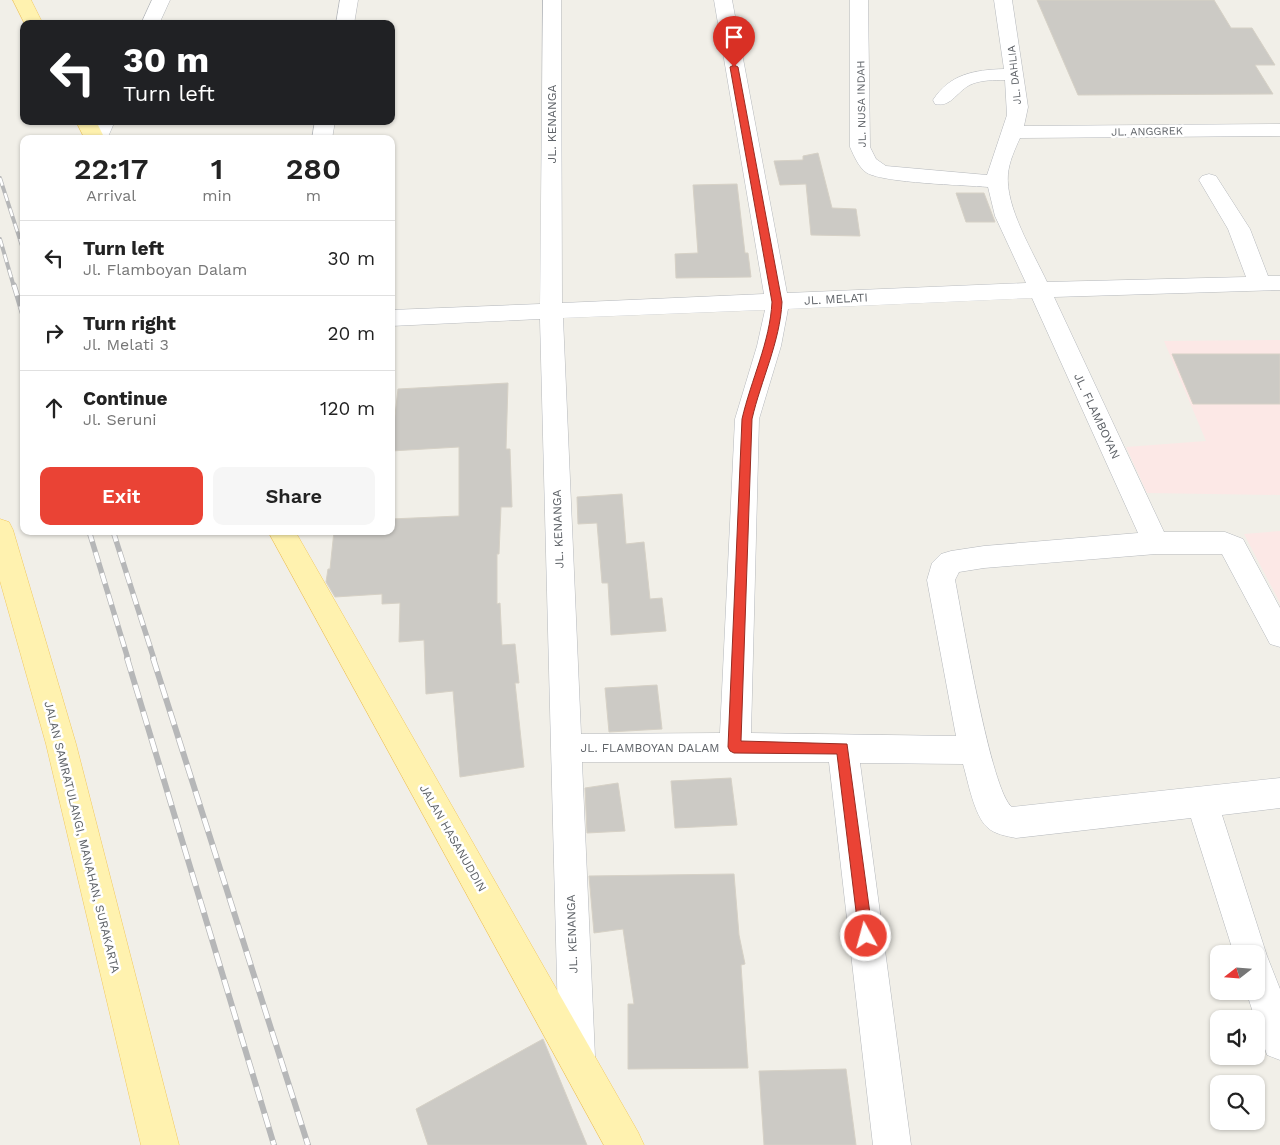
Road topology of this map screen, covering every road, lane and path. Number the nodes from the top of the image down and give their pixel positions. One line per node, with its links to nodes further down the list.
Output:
1 (22, 0): 8 (main road)
2 (161, 0): 9 (street)
3 (350, 0): 10 (street)
4 (552, 0): 20 (street, JL. KENANGA)
5 (723, 0): 19 (street)
6 (859, 0): 16 (street, JL. NUSA INDAH)
7 (1003, 0): 11 (street, JL. DAHLIA)
8 (32, 20)
9 (152, 20)
10 (346, 20)
11 (1015, 74): 12 (street); 14 (street, JL. DAHLIA)
12 (942, 100)
13 (1280, 130): 14 (street, JL. ANGGREK)
14 (1013, 132): 16 (street, JL. DAHLIA)
15 (1209, 180): 17 (street)
16 (998, 182): 18 (street, JL. DAHLIA)
17 (1270, 283): 18 (street, JL. MELATI)
18 (1039, 290): 19 (street, JL. MELATI); 24 (street, JL. FLAMBOYAN)
19 (777, 302): 20 (street, JL. MELATI); 26 (street)
20 (551, 310): 21 (street, JL. MELATI); 27 (street, JL. KENANGA)
21 (395, 318)
22 (0, 530): 36 (main road, JALAN SAMRATULANGI, MANAHAN, SURAKARTA)
23 (283, 535): 35 (main road, JALAN HASANUDDIN)
24 (1156, 543): 25 (street); 29 (street)
25 (1280, 635)
26 (734, 747): 27 (street, JL. FLAMBOYAN DALAM); 28 (street, JL. FLAMBOYAN DALAM)
27 (565, 748): 35 (street, JL. KENANGA)
28 (842, 748): 29 (street, JL. FLAMBOYAN DALAM); 38 (street)
29 (974, 750): 31 (street)
30 (1280, 793): 31 (street)
31 (1202, 802): 32 (street)
32 (1248, 945)
33 (1265, 996): 34 (street)
34 (1280, 1042)
35 (577, 1057): 37 (main road, JALAN HASANUDDIN)
36 (160, 1145)
37 (626, 1145)
38 (892, 1145)

